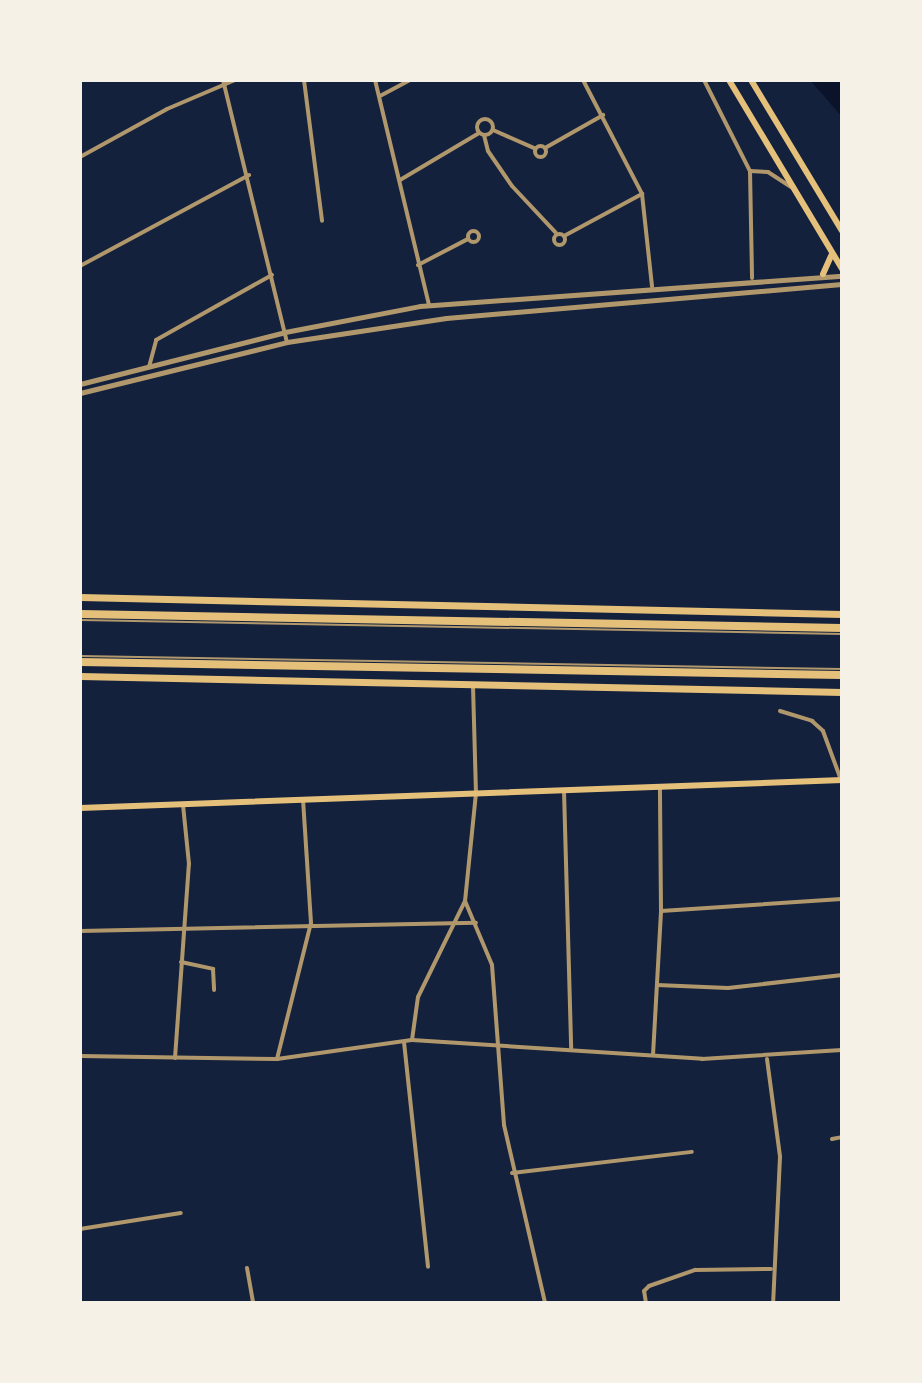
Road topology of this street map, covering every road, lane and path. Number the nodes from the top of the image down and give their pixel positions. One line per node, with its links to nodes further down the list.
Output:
1 (235, 80): 11 (street)
2 (304, 80): 22 (street)
3 (375, 80): 12 (street)
4 (410, 80): 12 (street)
5 (499, 80): 6 (street)
6 (505, 80)
7 (583, 80): 13 (street)
8 (704, 80): 17 (street)
9 (729, 80): 20 (main road)
10 (751, 80): 23 (main road)
11 (223, 81): 16 (street); 18 (street)
12 (380, 96): 19 (street)
13 (603, 115): 14 (street); 21 (street)
14 (493, 130): 15 (street); 15 (street)
15 (482, 134): 19 (street); 24 (street)
16 (80, 157)
17 (750, 171): 20 (street); 34 (street)
18 (249, 175): 29 (street); 32 (street)
19 (400, 180): 28 (street)
20 (795, 190): 27 (main road)
21 (642, 194): 25 (street); 36 (street)
22 (322, 221)
23 (842, 231)
24 (556, 233): 25 (street); 25 (street)
25 (564, 236)
26 (468, 239): 28 (street)
27 (828, 248): 30 (main road); 31 (main road)
28 (418, 265): 37 (street)
29 (80, 266)
30 (842, 269)
31 (823, 274): 33 (street); 34 (street)
32 (272, 275): 38 (street); 40 (street)
33 (842, 276)
34 (752, 278): 36 (street)
35 (842, 284): 39 (street)
36 (652, 286): 37 (street)
37 (429, 305): 38 (street)
38 (285, 332): 39 (street); 40 (street)
39 (287, 342): 42 (street)
40 (149, 367): 41 (street)
41 (80, 384)
42 (80, 393)
43 (80, 597): 45 (main road)
44 (80, 614): 47 (highway)
45 (842, 614)
46 (80, 620): 47 (lane)
47 (842, 631)
48 (80, 659): 49 (highway)
49 (842, 672)
50 (80, 676): 51 (main road)
51 (473, 686): 52 (main road); 57 (street)
52 (842, 692)
53 (780, 711): 54 (street)
54 (841, 780): 55 (main road)
55 (660, 789): 56 (main road); 63 (street)
56 (564, 790): 57 (main road); 76 (street)
57 (476, 793): 58 (main road); 62 (street)
58 (303, 798): 59 (main road); 65 (street)
59 (183, 803): 60 (main road); 67 (street)
60 (80, 808)
61 (842, 899): 63 (street)
62 (465, 901): 64 (street); 66 (street)
63 (661, 911): 71 (street)
64 (454, 922): 65 (street); 66 (street); 73 (street)
65 (311, 923): 67 (street); 82 (street)
66 (476, 923): 75 (street)
67 (184, 927): 68 (street); 69 (street)
68 (80, 931)
69 (181, 962): 72 (street); 81 (street)
70 (842, 975): 71 (street)
71 (657, 985): 78 (street)
72 (214, 990)
73 (412, 1040): 74 (street); 75 (street)
74 (404, 1042): 82 (street); 89 (street)
75 (500, 1044): 76 (street); 86 (street)
76 (571, 1048): 78 (street)
77 (842, 1050): 80 (street)
78 (653, 1055): 80 (street)
79 (80, 1056): 81 (street)
80 (767, 1057): 91 (street)
81 (175, 1058): 82 (street)
82 (277, 1059)
83 (842, 1137): 84 (street)
84 (832, 1139)
85 (692, 1152): 86 (street)
86 (512, 1173): 93 (street)
87 (181, 1213): 88 (street)
88 (80, 1229)
89 (428, 1267)
90 (247, 1268): 92 (street)
91 (771, 1269): 94 (street); 95 (street)
92 (253, 1303)
93 (545, 1303)
94 (646, 1303)
95 (773, 1303)

